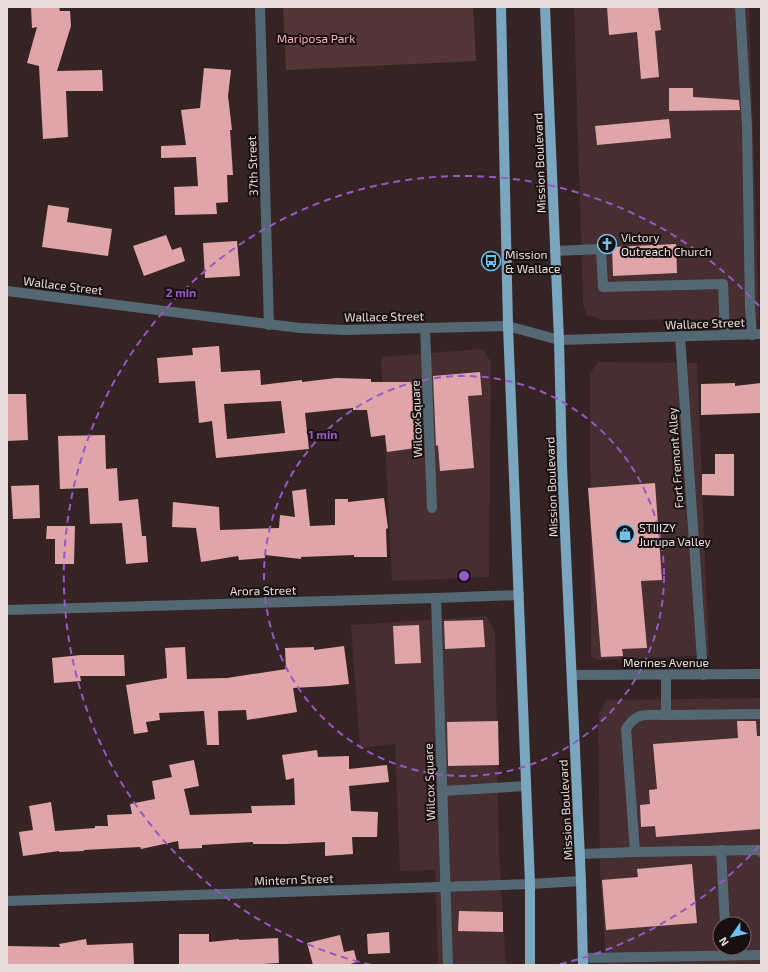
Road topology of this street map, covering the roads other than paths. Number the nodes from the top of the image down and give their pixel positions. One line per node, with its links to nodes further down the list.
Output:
1 (260, 7): 7 (street, 37th Street)
2 (501, 7): 8 (main road)
3 (546, 7): 5 (main road, Mission Boulevard)
4 (740, 7): 10 (street)
5 (555, 251): 11 (street); 13 (main road, Mission Boulevard)
6 (7, 291): 7 (street, Wallace Street)
7 (270, 325): 9 (street, Wallace Street)
8 (508, 326): 9 (street, Wallace Street); 13 (street, Wallace Street); 15 (main road)
9 (426, 328): 14 (street, Wilcox Square)
10 (757, 334): 11 (street, Wallace Street)
11 (725, 335): 12 (street, Wallace Street)
12 (680, 336): 13 (street, Wallace Street); 21 (street, Fort Fremont Alley)
13 (559, 340): 19 (main road, Mission Boulevard)
14 (432, 508)
15 (519, 594): 16 (street, Arora Street); 24 (main road)
16 (436, 598): 17 (street, Arora Street); 25 (street, Wilcox Square)
17 (7, 610)
18 (761, 674): 21 (street, Mennes Avenue)
19 (572, 675): 20 (street, Mennes Avenue); 29 (main road, Mission Boulevard)
20 (666, 675): 21 (street, Mennes Avenue); 23 (street)
21 (703, 675)
22 (761, 714): 23 (street)
23 (666, 715): 27 (street)
24 (526, 786): 25 (street); 31 (main road)
25 (442, 791): 32 (street, Wilcox Square)
26 (721, 850): 27 (street); 28 (street); 34 (street)
27 (635, 852): 29 (street)
28 (761, 852)
29 (580, 854): 30 (main road, Mission Boulevard)
30 (581, 881): 31 (street, Mintern Street); 36 (main road, Mission Boulevard)
31 (530, 884): 32 (street, Mintern Street); 38 (main road)
32 (446, 887): 33 (street, Mintern Street); 37 (street, Wilcox Square)
33 (7, 901)
34 (725, 916)
35 (712, 953): 36 (street)
36 (583, 961)
37 (448, 965)
38 (530, 965)

